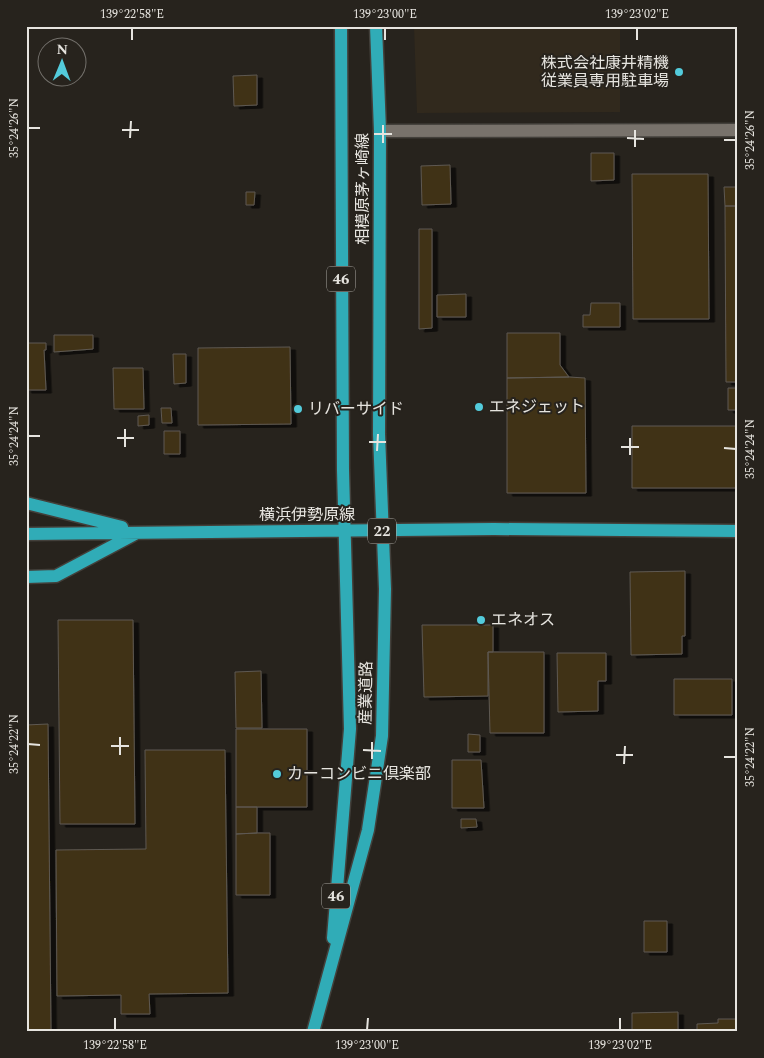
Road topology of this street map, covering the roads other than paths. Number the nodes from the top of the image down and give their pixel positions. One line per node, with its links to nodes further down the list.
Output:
1 (340, 26): 6 (main road, 相模原茅ヶ崎線 / 46)
2 (376, 26): 4 (main road, 相模原茅ヶ崎線 / 46)
3 (738, 130): 4 (street)
4 (380, 131): 7 (main road, 相模原茅ヶ崎線 / 46)
5 (26, 503): 9 (main road)
6 (344, 531): 7 (main road, 横浜伊勢原線 / 22); 9 (main road, 横浜伊勢原線 / 22); 12 (main road, 産業道路 / 46)
7 (383, 531): 8 (main road, 横浜伊勢原線 / 22); 12 (main road, 産業道路 / 46)
8 (738, 531)
9 (139, 532): 10 (main road, 横浜伊勢原線 / 22); 11 (main road)
10 (26, 534)
11 (26, 577)
12 (330, 969): 13 (main road, 産業道路 / 46)
13 (313, 1032)

